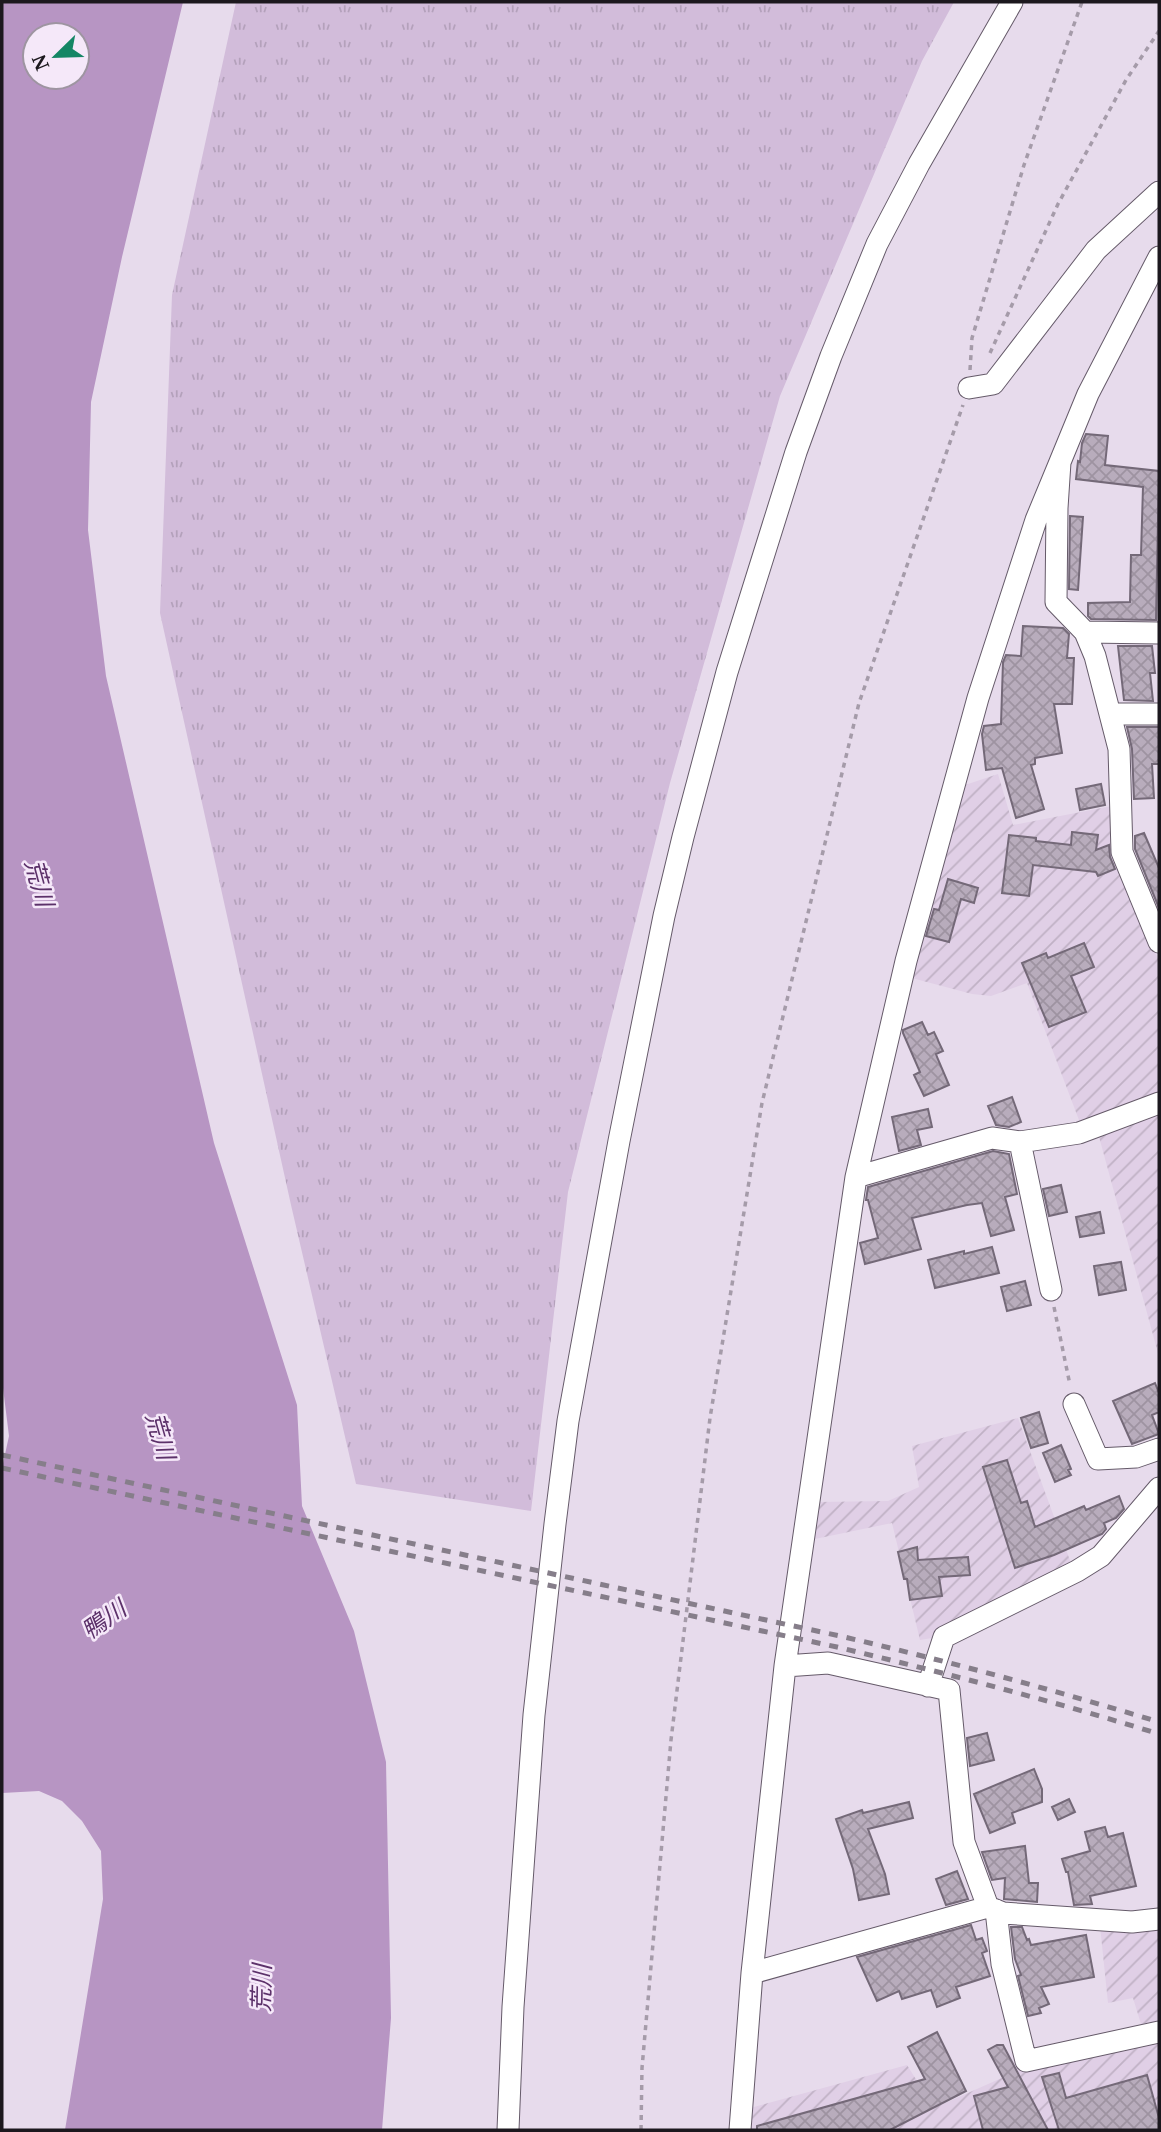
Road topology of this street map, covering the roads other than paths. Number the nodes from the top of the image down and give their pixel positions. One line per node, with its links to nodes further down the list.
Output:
1 (1012, 2): 24 (street)
2 (1159, 192): 4 (street)
3 (1159, 257): 5 (street)
4 (969, 387)
5 (1060, 462): 6 (street); 13 (street)
6 (1085, 632): 7 (street); 8 (street)
7 (1159, 633)
8 (1111, 714): 9 (street); 10 (street)
9 (1159, 714)
10 (1159, 942)
11 (1159, 1103): 12 (street)
12 (1020, 1142): 13 (street); 14 (street)
13 (856, 1177): 18 (street)
14 (1051, 1290)
15 (1074, 1404): 16 (street)
16 (1159, 1449)
17 (1159, 1488): 19 (street)
18 (785, 1666): 19 (street); 22 (street)
19 (928, 1686): 20 (street)
20 (992, 1908): 21 (street); 22 (street); 23 (street)
21 (1159, 1919)
22 (751, 1973): 25 (street)
23 (1159, 2032)
24 (508, 2130)
25 (740, 2130)

